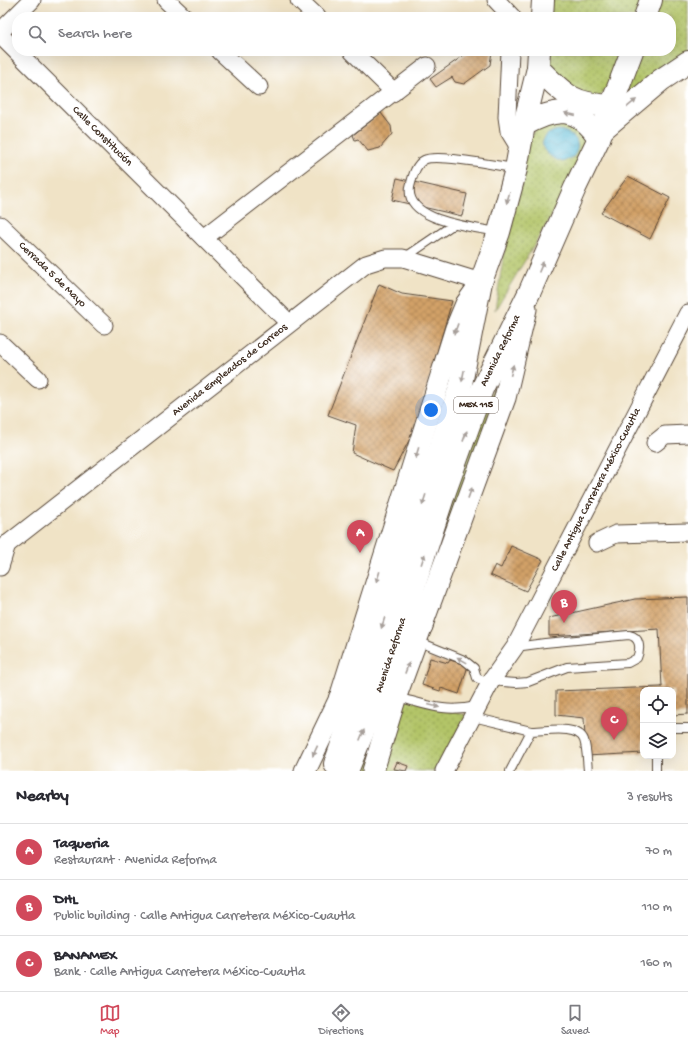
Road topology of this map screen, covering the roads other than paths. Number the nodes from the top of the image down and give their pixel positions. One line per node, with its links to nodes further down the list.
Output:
1 (32, 0): 8 (street)
2 (166, 0): 9 (street)
3 (299, 0): 10 (street)
4 (496, 0): 11 (street)
5 (513, 0): 12 (street)
6 (543, 0): 13 (main road)
7 (651, 0): 14 (main road)
8 (21, 12)
9 (179, 12)
10 (312, 12)
11 (507, 12)
12 (512, 12)
13 (542, 12)
14 (646, 12)
15 (12, 21): 16 (street)
16 (0, 34): 17 (street, Calle Constitución)
17 (12, 46)
18 (22, 56): 35 (street, Calle Constitución)
19 (225, 56): 26 (street)
20 (357, 56): 27 (street)
21 (510, 56): 31 (street)
22 (630, 56): 28 (main road, Avenida Reforma / MEX 115)
23 (539, 60): 28 (main road); 29 (main road, Avenida Reforma / MEX 115)
24 (688, 62): 30 (main road, one-way to 24)
25 (427, 66): 27 (street)
26 (259, 87)
27 (394, 92): 35 (street)
28 (611, 106): 30 (main road, Avenida Reforma / MEX 115)
29 (524, 125): 30 (main road, one-way to 29); 31 (main road, Avenida Reforma / MEX 115)
30 (601, 134): 38 (main road, Avenida Reforma / MEX 115, one-way to 30)
31 (518, 159): 32 (lane); 34 (main road, Avenida Reforma / MEX 115, one-way to 34)
32 (454, 224): 34 (lane); 36 (lane)
33 (0, 225): 41 (street, Cerrada 5 de Mayo)
34 (499, 232): 37 (main road, Avenida Reforma / MEX 115)
35 (204, 238): 40 (street, Calle Constitución)
36 (403, 258): 37 (street, Avenida Empleados de Correos); 40 (street, Avenida Empleados de Correos)
37 (481, 282): 54 (main road, Avenida Reforma / MEX 115, one-way to 54); 57 (street, one-way to 57)
38 (530, 291): 51 (main road, Avenida Reforma / MEX 115, one-way to 38); 52 (street, one-way to 38)
39 (688, 313): 42 (street, Calle Antigua Carretera México-Cuautla)
40 (289, 323): 49 (street, Avenida Empleados de Correos)
41 (104, 325)
42 (682, 334): 53 (street, Calle Antigua Carretera México-Cuautla)
43 (0, 343): 44 (street)
44 (38, 378)
45 (688, 434): 46 (street)
46 (655, 443)
47 (688, 532): 48 (street)
48 (597, 543)
49 (4, 547): 50 (street)
50 (0, 567)
51 (412, 592): 52 (main road); 66 (main road, Avenida Reforma / MEX 115, one-way to 51)
52 (420, 633): 55 (lane, one-way to 52); 56 (street, one-way to 52)
53 (515, 647): 55 (street, Calle Antigua Carretera México-Cuautla); 55 (lane)
54 (369, 668): 57 (main road); 65 (main road, Avenida Reforma / MEX 115)
55 (490, 682): 58 (street, Calle Antigua Carretera México-Cuautla)
56 (396, 696): 58 (lane, one-way to 58); 63 (street)
57 (340, 698): 64 (street, one-way to 64)
58 (476, 712): 61 (lane); 67 (street, Calle Antigua Carretera México-Cuautla)
59 (676, 728): 60 (lane)
60 (688, 728)
61 (531, 731): 68 (lane); 69 (lane)
62 (656, 759): 70 (lane)
63 (374, 769)
64 (306, 771)
65 (333, 771)
66 (348, 771)
67 (444, 771)
68 (510, 771)
69 (588, 771)
70 (656, 771)

